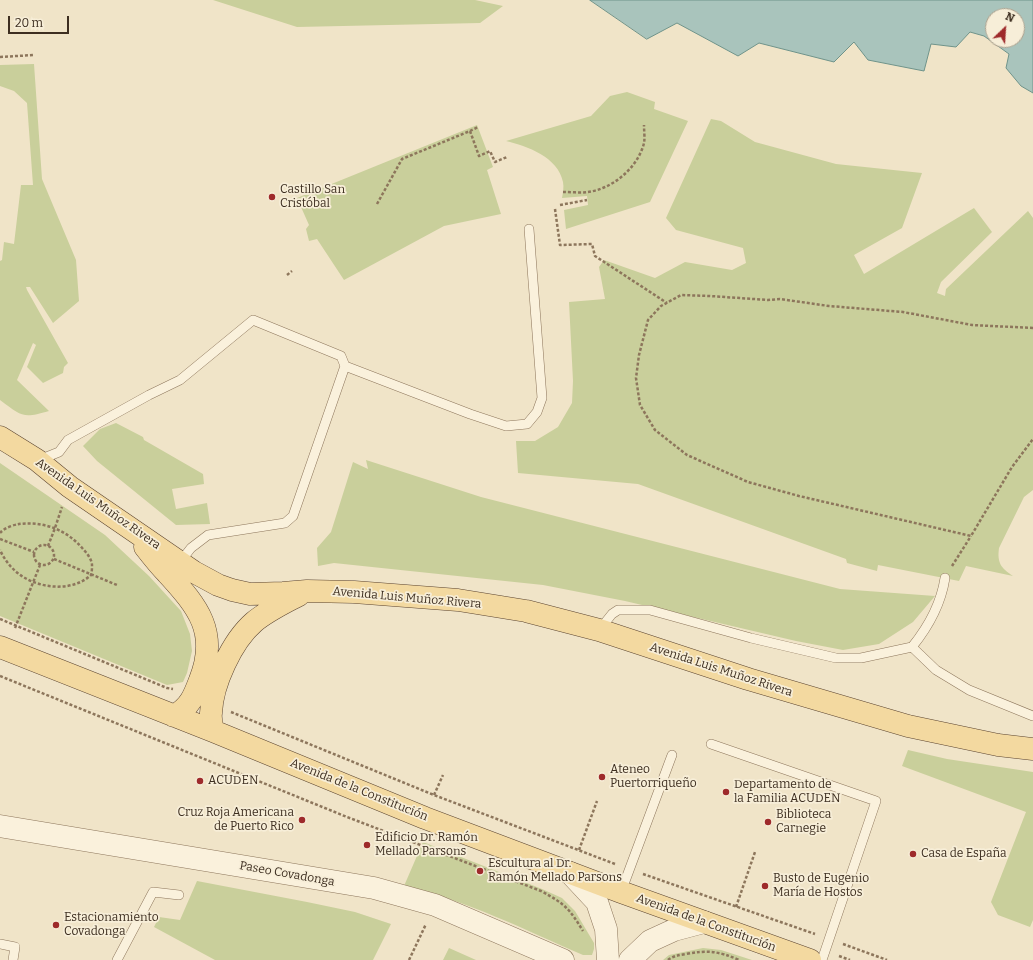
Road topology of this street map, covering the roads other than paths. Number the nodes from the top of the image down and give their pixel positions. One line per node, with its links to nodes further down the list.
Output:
1 (529, 229): 2 (lane)
2 (345, 366): 5 (lane); 7 (lane)
3 (0, 424): 5 (main road)
4 (0, 437): 5 (main road, Avenida Luis Muñoz Rivera)
5 (37, 460): 6 (main road, Avenida Luis Muñoz Rivera)
6 (128, 527): 7 (main road, Avenida Luis Muñoz Rivera); 13 (main road)
7 (180, 562): 9 (main road, Avenida Luis Muñoz Rivera)
8 (945, 578): 11 (lane)
9 (307, 591): 10 (main road, Avenida Luis Muñoz Rivera); 13 (main road)
10 (599, 630): 11 (lane); 18 (main road, Avenida Luis Muñoz Rivera)
11 (912, 646): 15 (lane)
12 (4, 648): 14 (main road, Avenida de la Constitución)
13 (202, 700): 14 (main road); 16 (main road)
14 (174, 716): 16 (main road, Avenida de la Constitución)
15 (1033, 716)
16 (213, 731): 21 (main road, Avenida de la Constitución)
17 (711, 744): 32 (lane)
18 (1033, 749)
19 (672, 755): 22 (lane)
20 (0, 826): 28 (street, Paseo Covadonga)
21 (570, 873): 22 (main road, Avenida de la Constitución); 29 (street)
22 (621, 892): 24 (main road, Avenida de la Constitución)
23 (179, 895): 27 (lane)
24 (704, 922): 30 (street); 31 (main road, Avenida de la Constitución)
25 (0, 944): 26 (lane)
26 (13, 960)
27 (117, 960)
28 (563, 960)
29 (608, 960)
30 (630, 960)
31 (810, 960)
32 (822, 960)

